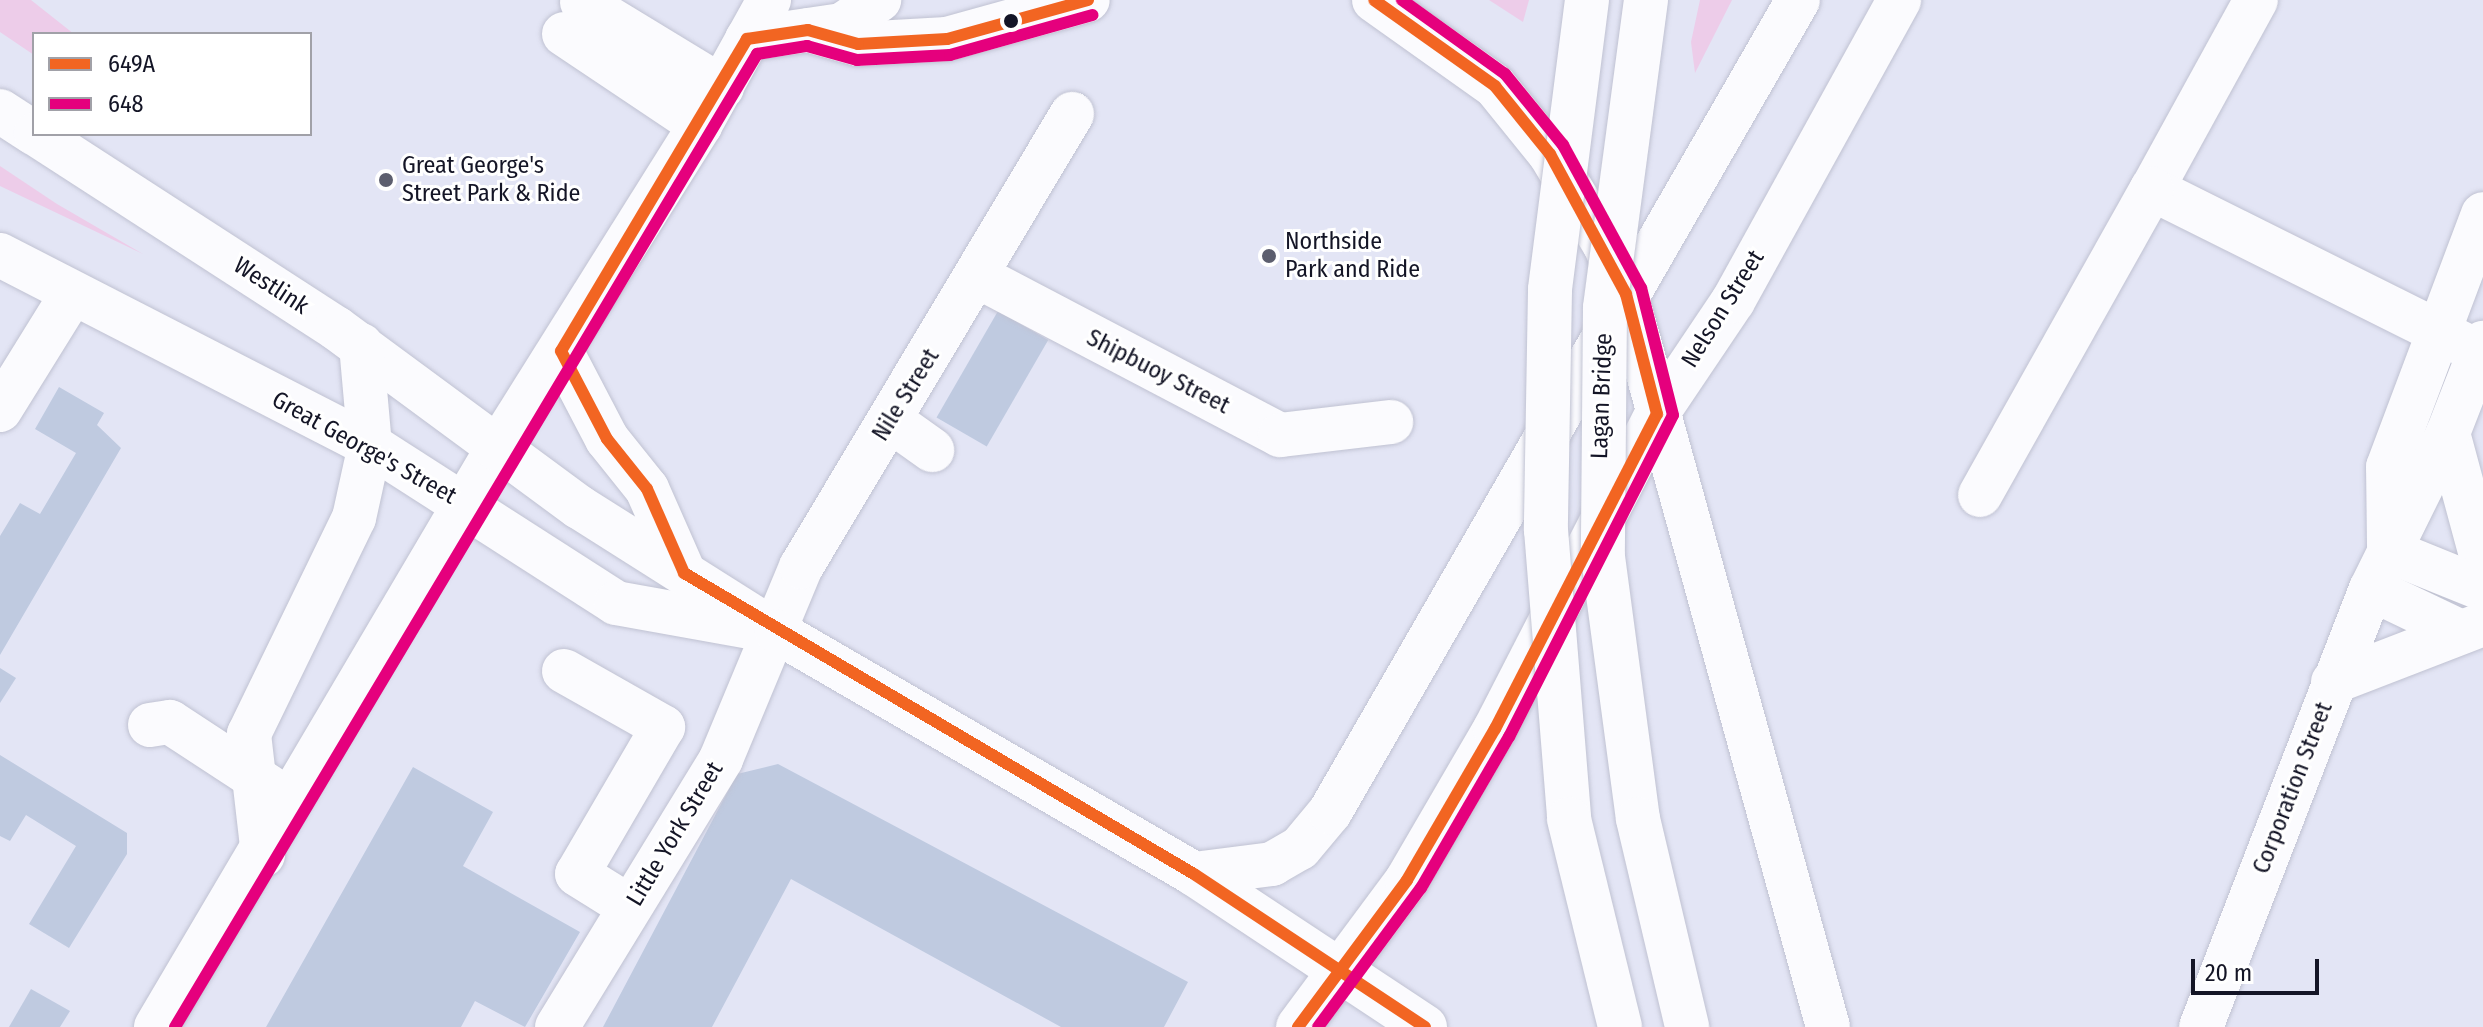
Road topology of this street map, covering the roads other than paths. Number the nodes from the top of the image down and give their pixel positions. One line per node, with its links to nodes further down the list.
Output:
1 (769, 0): 11 (main road)
2 (879, 0): 10 (main road)
3 (1088, 0): 10 (main road)
4 (1374, 0): 23 (main road)
5 (1587, 0): 56 (main road, bridge)
6 (1646, 0): 57 (main road, Lagan Bridge, bridge)
7 (1798, 0): 23 (main road)
8 (1899, 0): 29 (main road, Nelson Street)
9 (2256, 0): 18 (main road)
10 (808, 30): 11 (main road)
11 (747, 39): 12 (main road)
12 (722, 87): 15 (main road); 15 (main road)
13 (0, 111): 16 (main road, Westlink)
14 (1072, 114): 21 (main road, Nile Street)
15 (700, 125): 27 (main road)
16 (32, 131)
17 (40, 136): 25 (main road, Westlink)
18 (2152, 189): 24 (main road); 36 (main road)
19 (2483, 214): 24 (main road, Corporation Street)
20 (0, 255): 22 (main road, Great George's Street)
21 (979, 277): 30 (main road, Nile Street); 31 (main road, Shipbuoy Street)
22 (72, 294): 28 (main road); 33 (main road, Great George's Street)
23 (1626, 294): 29 (main road); 49 (main road)
24 (2438, 333): 26 (main road); 38 (main road, Corporation Street)
25 (361, 345): 33 (main road); 34 (main road, Westlink)
26 (2481, 347): 32 (main road, Corporation Street)
27 (561, 351): 34 (main road); 39 (main road)
28 (0, 410)
29 (1657, 414): 51 (main road, Nelson Street); 58 (main road)
30 (890, 420): 35 (main road); 42 (main road, Nile Street)
31 (1391, 422)
32 (2448, 433): 38 (main road, Corporation Street); 40 (main road)
33 (370, 445): 37 (main road, Great George's Street); 48 (main road)
34 (497, 449): 37 (main road); 39 (main road, Great George's Street)
35 (932, 450)
36 (1980, 495)
37 (465, 504): 42 (main road, Great George's Street); 48 (main road)
38 (2380, 570): 40 (main road); 41 (main road); 44 (main road, Corporation Street)
39 (684, 573): 42 (main road, Great George's Street)
40 (2474, 576): 41 (main road)
41 (2472, 628): 44 (main road)
42 (777, 632): 47 (main road, Little York Street); 49 (main road, Great George's Street)
43 (564, 671): 46 (main road)
44 (2333, 682): 59 (main road, Corporation Street)
45 (143, 720): 48 (main road)
46 (663, 727): 47 (main road); 50 (main road)
47 (721, 759): 50 (main road, Little York Street)
48 (267, 812): 52 (main road)
49 (1194, 874): 51 (main road, Great George's Street)
50 (630, 907): 53 (main road, Little York Street)
51 (1344, 968): 54 (main road, Nelson Street); 55 (main road, Great George's Street)
52 (156, 1027)
53 (557, 1027)
54 (1298, 1027)
55 (1425, 1027)
56 (1620, 1027)
57 (1687, 1027)
58 (1828, 1027)
59 (2201, 1027)

